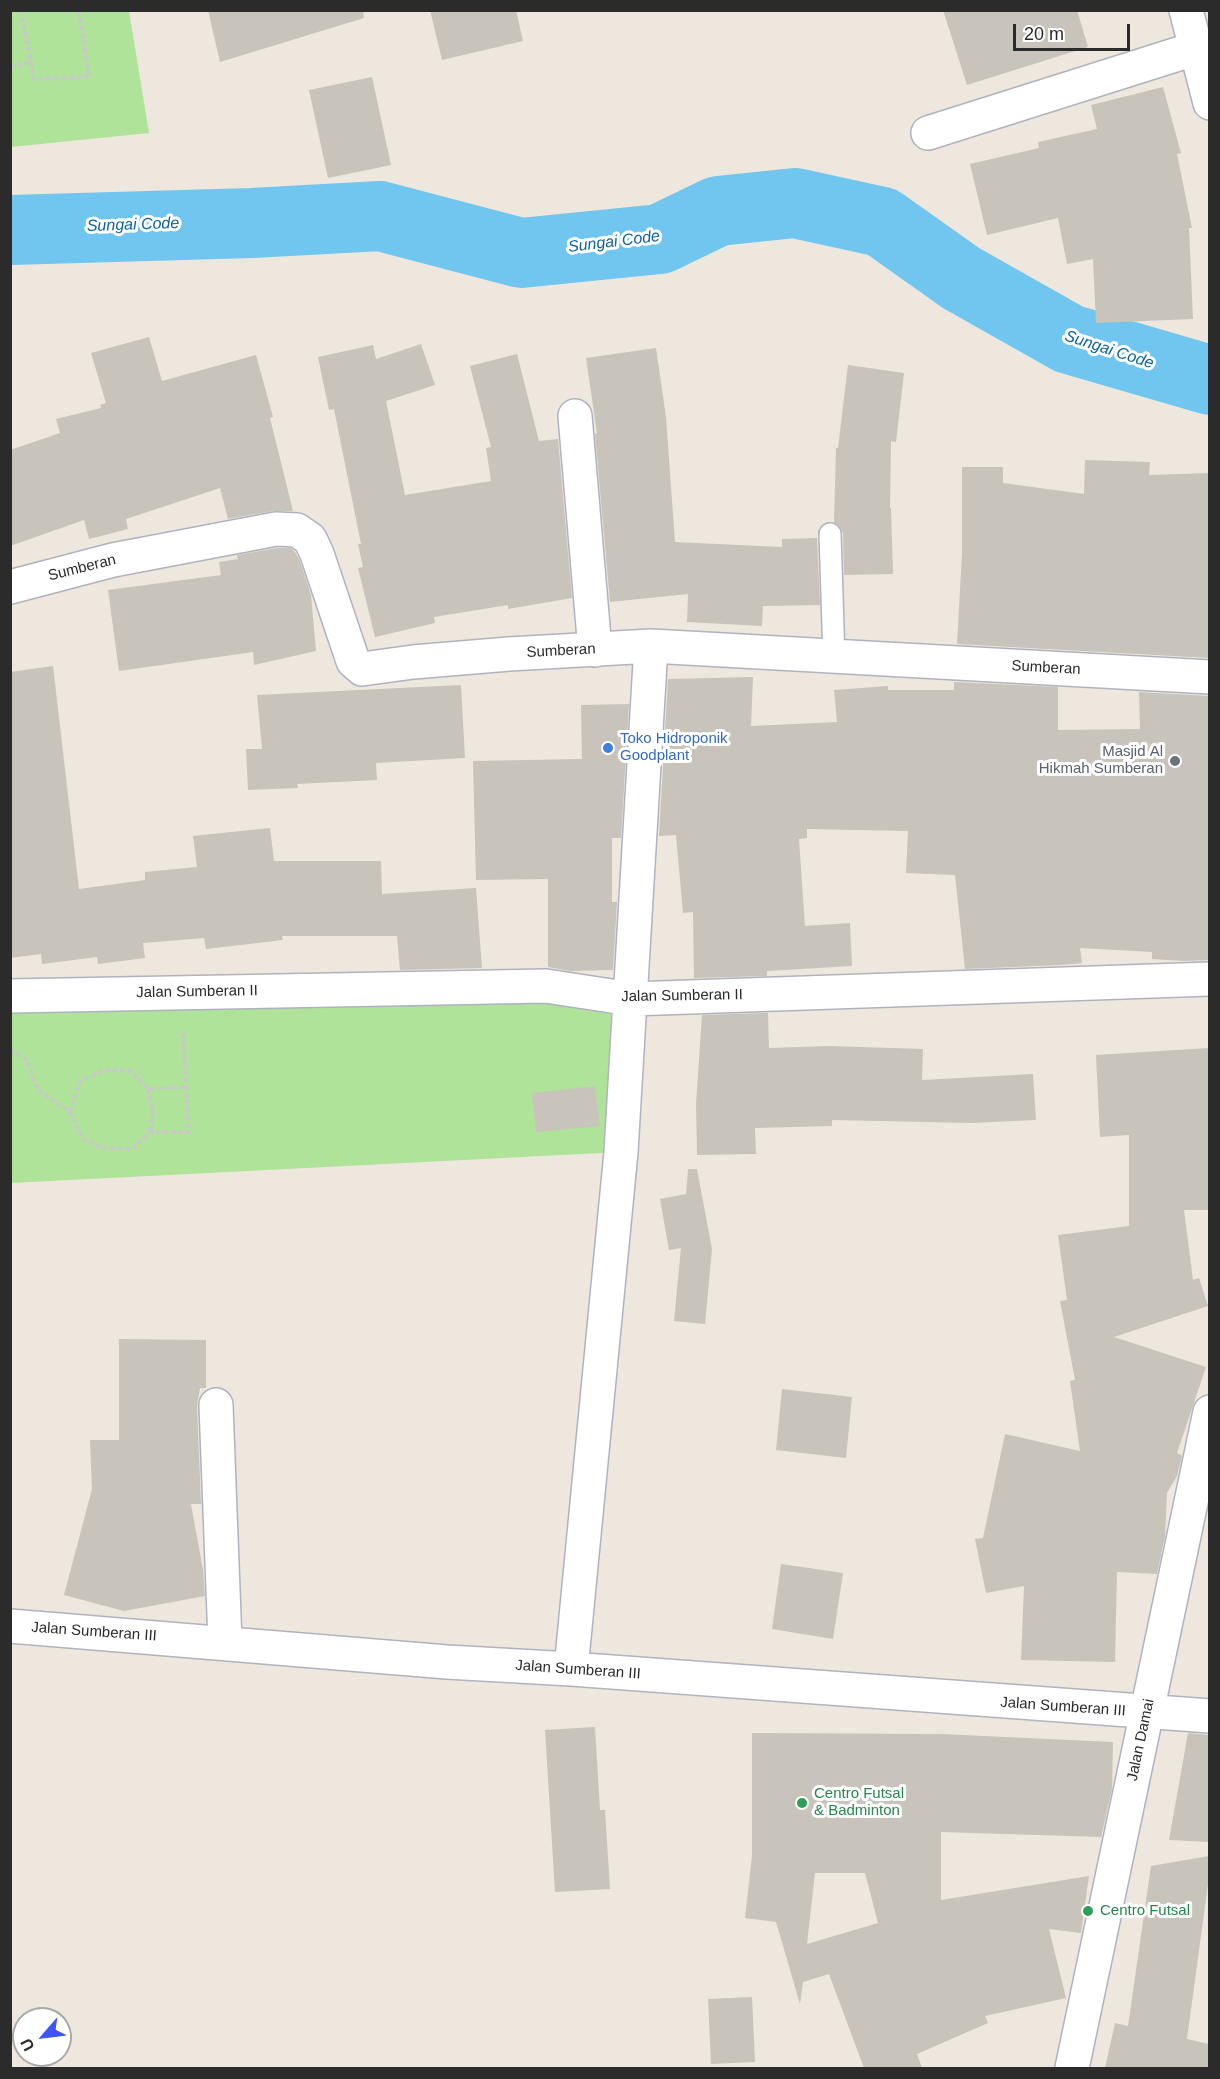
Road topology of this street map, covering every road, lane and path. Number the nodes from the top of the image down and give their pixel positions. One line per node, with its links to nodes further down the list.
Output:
1 (21, 10): 5 (path)
2 (79, 10): 5 (path)
3 (1186, 10): 4 (street)
4 (1197, 48): 7 (street); 8 (street)
5 (31, 62): 6 (path)
6 (10, 66)
7 (1209, 103)
8 (928, 133)
9 (574, 416): 13 (street)
10 (830, 534): 14 (lane)
11 (10, 587): 13 (street, Sumberan)
12 (651, 646): 13 (street, Sumberan); 14 (street, Sumberan); 19 (street)
13 (595, 650)
14 (834, 657): 15 (street, Sumberan)
15 (1209, 677)
16 (1209, 979): 19 (street, Jalan Sumberan II)
17 (182, 993): 18 (street, Jalan Sumberan II); 19 (street, Jalan Sumberan II); 21 (path)
18 (10, 996)
19 (631, 999): 30 (street)
20 (10, 1050): 23 (path)
21 (186, 1087): 22 (path); 24 (path)
22 (148, 1089): 23 (path); 24 (path)
23 (70, 1112): 24 (path)
24 (150, 1132)
25 (216, 1405): 29 (street)
26 (1209, 1412): 27 (street, Jalan Damai)
27 (1203, 1476): 31 (street, Jalan Damai)
28 (10, 1626): 29 (street, Jalan Sumberan III)
29 (225, 1642): 30 (street, Jalan Sumberan III)
30 (571, 1669): 31 (street, Jalan Sumberan III)
31 (1147, 1713): 32 (street, Jalan Sumberan III); 33 (street, Jalan Damai)
32 (1209, 1716)
33 (1072, 2068)

